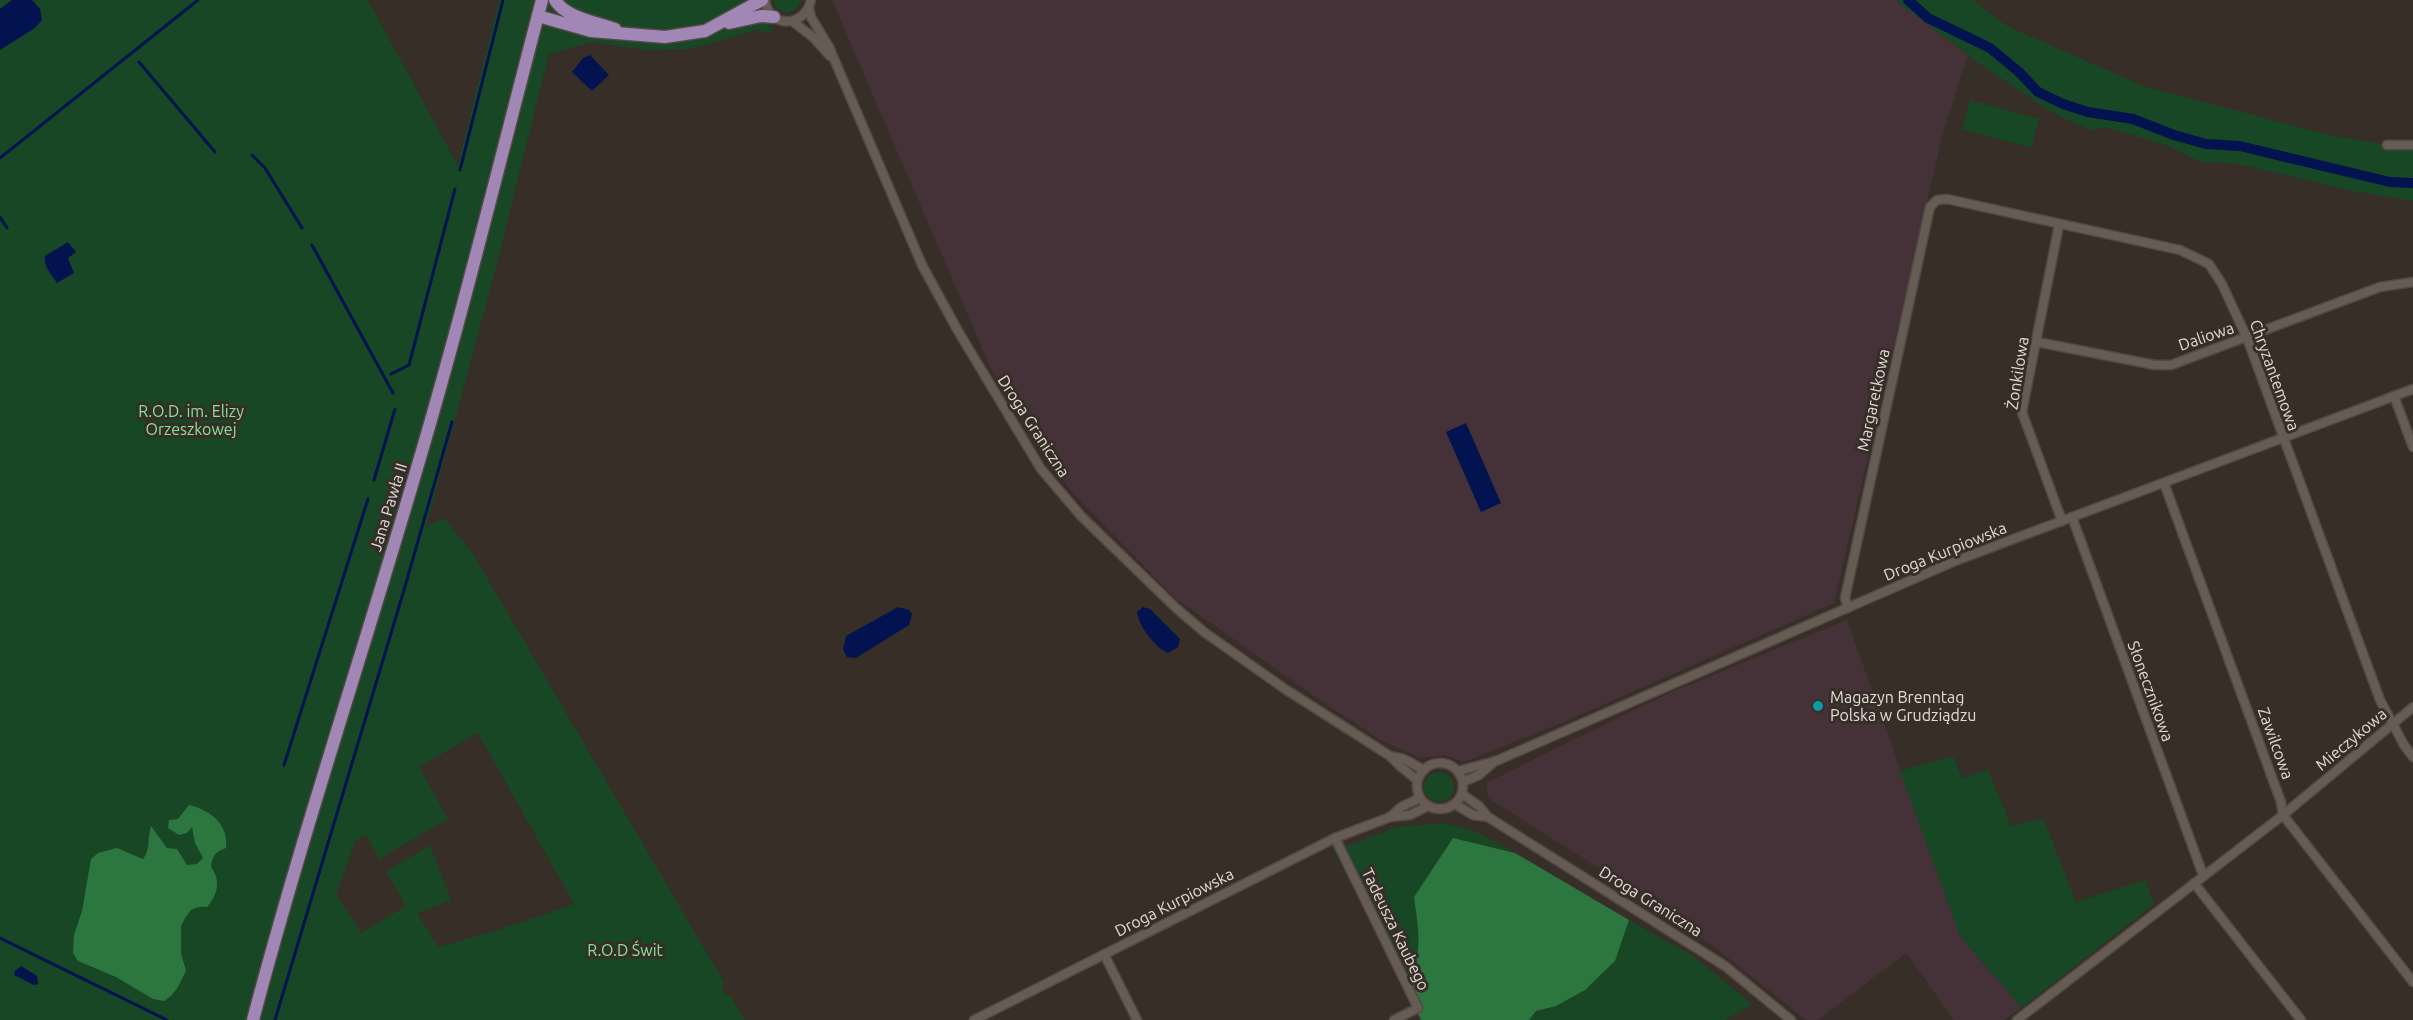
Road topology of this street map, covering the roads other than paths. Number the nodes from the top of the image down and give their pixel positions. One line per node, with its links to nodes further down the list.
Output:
1 (542, 0): 5 (main road, Jana Pawła II)
2 (555, 0): 9 (main road)
3 (764, 0): 6 (street); 8 (main road)
4 (810, 4): 7 (street); 10 (street, Droga Graniczna)
5 (538, 16): 9 (main road); 47 (main road, Jana Pawła II)
6 (774, 17): 7 (street); 8 (main road)
7 (792, 21): 10 (street, Droga Graniczna)
8 (719, 25): 9 (main road)
9 (630, 35)
10 (832, 59): 28 (street, Droga Graniczna)
11 (2387, 145): 12 (street)
12 (2413, 145)
13 (1937, 200): 14 (street, Chryzantemowa); 25 (street, Margaretkowa)
14 (2059, 225): 16 (street, Chryzantemowa); 17 (street, Żonkilowa)
15 (2413, 282): 16 (street, Daliowa)
16 (2247, 338): 17 (street, Daliowa); 20 (street, Chryzantemowa)
17 (2037, 342): 24 (street, Żonkilowa)
18 (2413, 389): 19 (street, Droga Kurpiowska)
19 (2394, 396): 20 (street, Droga Kurpiowska); 21 (street)
20 (2282, 438): 22 (street, Droga Kurpiowska); 27 (street, Chryzantemowa)
21 (2413, 447)
22 (2164, 483): 23 (street, Droga Kurpiowska); 39 (street, Zawilcowa)
23 (2072, 517): 24 (street, Droga Kurpiowska); 43 (street, Słonecznikowa)
24 (2062, 521): 25 (street, Droga Kurpiowska)
25 (1848, 608): 30 (street, Droga Kurpiowska)
26 (2413, 707): 27 (street, Mieczykowa)
27 (2393, 726): 29 (street, Chryzantemowa); 39 (street, Mieczykowa)
28 (1390, 756): 31 (street, Droga Graniczna); 33 (street, Droga Graniczna)
29 (2413, 756)
30 (1496, 761): 32 (street, Droga Kurpiowska); 34 (street, Droga Kurpiowska)
31 (1424, 770): 32 (street); 33 (street)
32 (1458, 771): 34 (street)
33 (1417, 780): 36 (street)
34 (1463, 782): 35 (street)
35 (1462, 794): 37 (street); 41 (street, Droga Graniczna)
36 (1420, 798): 38 (street); 40 (street, Droga Kurpiowska)
37 (1455, 804): 38 (street); 41 (street, Droga Graniczna)
38 (1428, 806): 40 (street, Droga Kurpiowska)
39 (2283, 815): 43 (street, Mieczykowa); 46 (street, Zawilcowa)
40 (1390, 817): 42 (street, Droga Kurpiowska)
41 (1488, 818): 51 (street, Droga Graniczna)
42 (1335, 838): 45 (street, Droga Kurpiowska); 50 (street, Tadeusza Kaubego)
43 (2203, 875): 44 (street, Mieczykowa)
44 (2194, 883): 52 (street, Mieczykowa); 53 (street)
45 (1104, 954): 48 (street, Droga Kurpiowska); 49 (street)
46 (2413, 982)
47 (253, 1020)
48 (974, 1020)
49 (1137, 1020)
50 (1394, 1020)
51 (1791, 1020)
52 (2017, 1020)
53 (2301, 1020)

